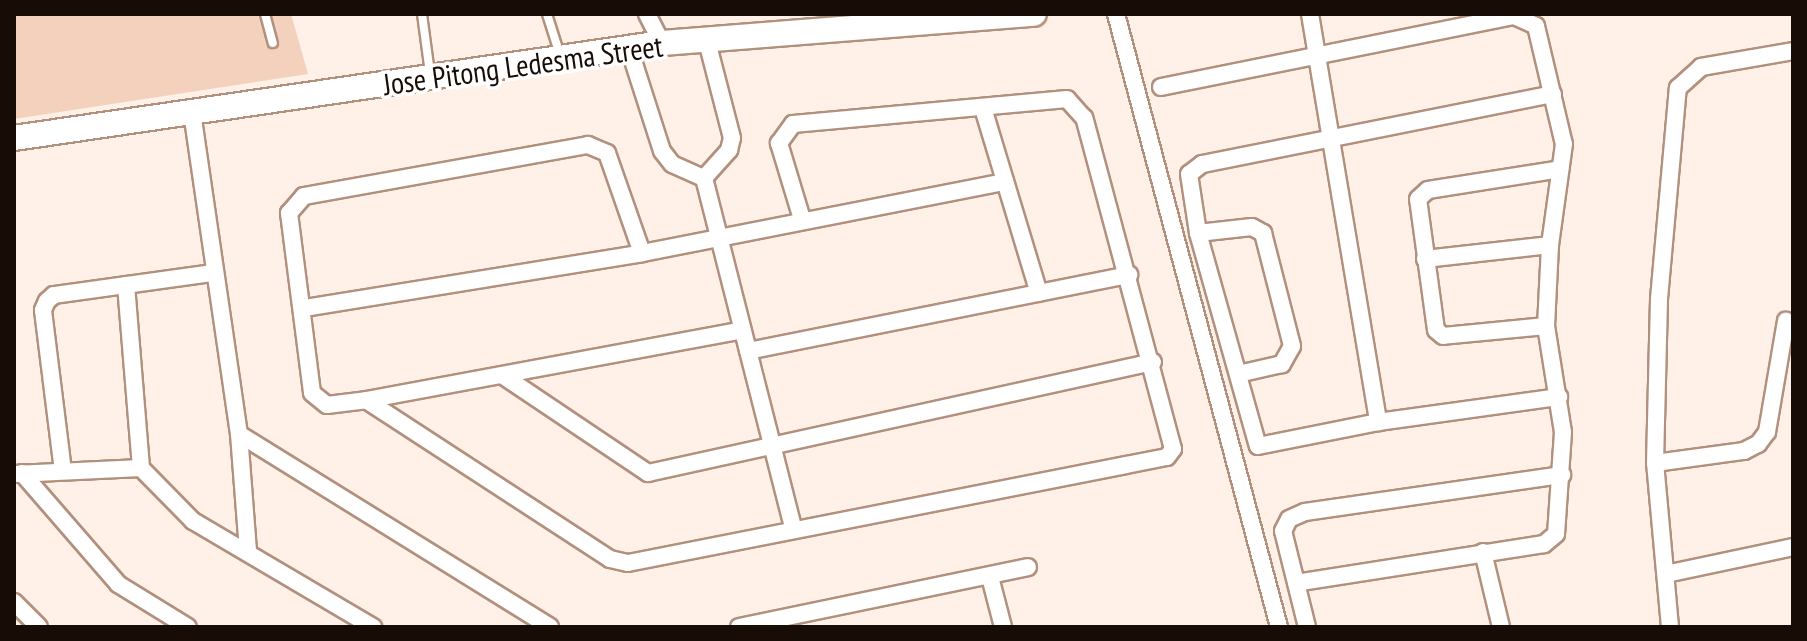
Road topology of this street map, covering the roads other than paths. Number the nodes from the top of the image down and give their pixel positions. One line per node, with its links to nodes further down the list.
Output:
1 (265, 14): 9 (lane)
2 (422, 14): 15 (lane)
3 (547, 14): 13 (lane)
4 (647, 14): 10 (street)
5 (1034, 14): 8 (main road, Jose Pitong Ledesma Street)
6 (1116, 14): 49 (street)
7 (1310, 14): 14 (street)
8 (707, 41): 10 (main road, Jose Pitong Ledesma Street); 23 (street)
9 (273, 43)
10 (662, 43): 11 (main road, Jose Pitong Ledesma Street)
11 (629, 48): 13 (main road, Jose Pitong Ledesma Street); 23 (street)
12 (1793, 51): 50 (street)
13 (560, 58): 15 (main road, Jose Pitong Ledesma Street)
14 (1315, 58): 16 (street); 17 (street); 20 (street)
15 (431, 78): 19 (main road, Jose Pitong Ledesma Street)
16 (1161, 87)
17 (1553, 94): 20 (street); 22 (street)
18 (983, 108): 24 (street); 25 (street); 32 (street)
19 (192, 112): 21 (main road, Jose Pitong Ledesma Street); 31 (street)
20 (1329, 136): 26 (street); 45 (street)
21 (14, 138)
22 (1560, 169): 28 (street); 30 (street)
23 (704, 178): 27 (street)
24 (1005, 182): 25 (street); 34 (street)
25 (802, 219): 27 (street)
26 (1198, 233): 41 (street); 41 (street)
27 (718, 235): 29 (street); 38 (street)
28 (1550, 245): 30 (street); 37 (street)
29 (642, 253): 35 (street); 35 (street)
30 (1425, 259): 37 (street)
31 (212, 273): 33 (street); 46 (street)
32 (1129, 275): 34 (street); 40 (street)
33 (126, 285): 51 (street); 52 (street)
34 (1039, 293): 39 (street)
35 (304, 308): 44 (street)
36 (1786, 321): 50 (street)
37 (1546, 326): 43 (street)
38 (742, 330): 39 (street); 42 (street)
39 (748, 351): 48 (street)
40 (1153, 362): 48 (street); 55 (street)
41 (1238, 374): 47 (street)
42 (502, 375): 44 (street); 48 (street)
43 (1559, 397): 45 (street); 54 (street)
44 (366, 400): 55 (street)
45 (1378, 422): 47 (street)
46 (239, 434): 57 (street); 67 (street)
47 (1258, 446): 49 (street)
48 (773, 448): 55 (street)
49 (1232, 451): 70 (street)
50 (1655, 463): 60 (street)
51 (141, 468): 52 (street); 57 (street)
52 (63, 471): 53 (street)
53 (18, 474): 65 (street)
54 (1562, 475): 58 (street); 62 (street)
55 (794, 530)
56 (1793, 547): 60 (street)
57 (248, 552): 66 (street)
58 (1483, 552): 62 (street); 72 (street)
59 (1028, 567): 61 (street)
60 (1666, 574): 73 (street)
61 (990, 577): 68 (street); 69 (street)
62 (1296, 583): 71 (street)
63 (14, 602): 64 (street)
64 (39, 627)
65 (188, 627)
66 (372, 627)
67 (550, 627)
68 (739, 627)
69 (1003, 627)
70 (1279, 627)
71 (1307, 627)
72 (1501, 627)
73 (1670, 627)

